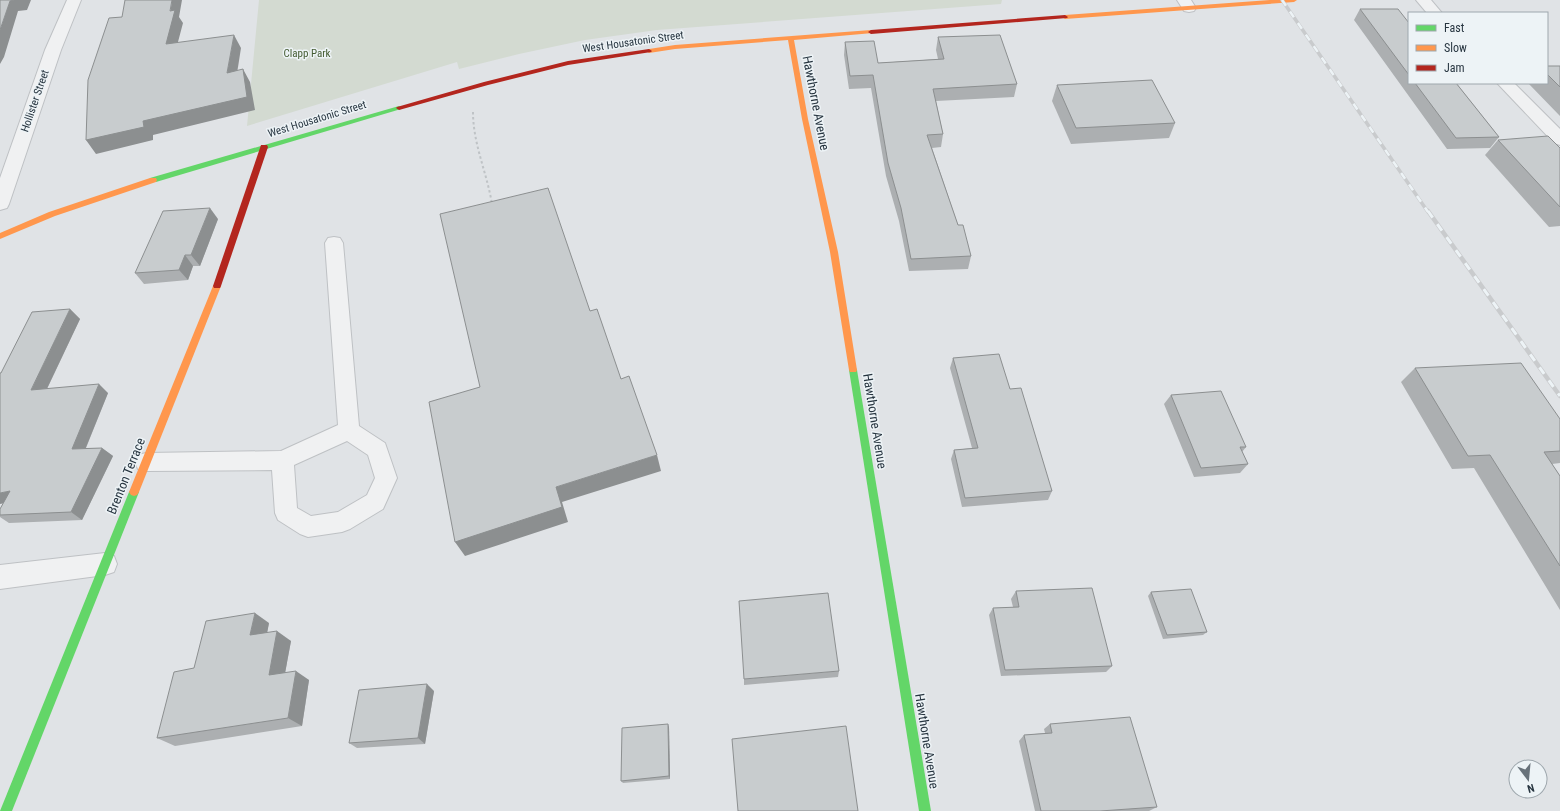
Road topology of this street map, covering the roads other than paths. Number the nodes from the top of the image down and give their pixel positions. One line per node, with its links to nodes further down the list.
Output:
1 (74, 0): 10 (street, Hollister Street)
2 (1294, 0): 4 (main road, West Housatonic Street)
3 (1422, 0): 5 (street)
4 (1187, 4): 6 (main road, West Housatonic Street)
5 (1434, 12)
6 (791, 38): 9 (main road, West Housatonic Street); 19 (main road, Hawthorne Avenue)
7 (1506, 84): 8 (street)
8 (1560, 139)
9 (264, 147): 11 (main road, West Housatonic Street); 15 (main road, Brenton Terrace)
10 (0, 204)
11 (0, 236)
12 (334, 243): 13 (lane)
13 (349, 430): 14 (lane); 14 (lane)
14 (283, 460): 15 (lane)
15 (146, 462): 16 (main road, Brenton Terrace)
16 (105, 564): 17 (street); 18 (main road, Brenton Terrace)
17 (0, 577)
18 (6, 811)
19 (925, 811)

